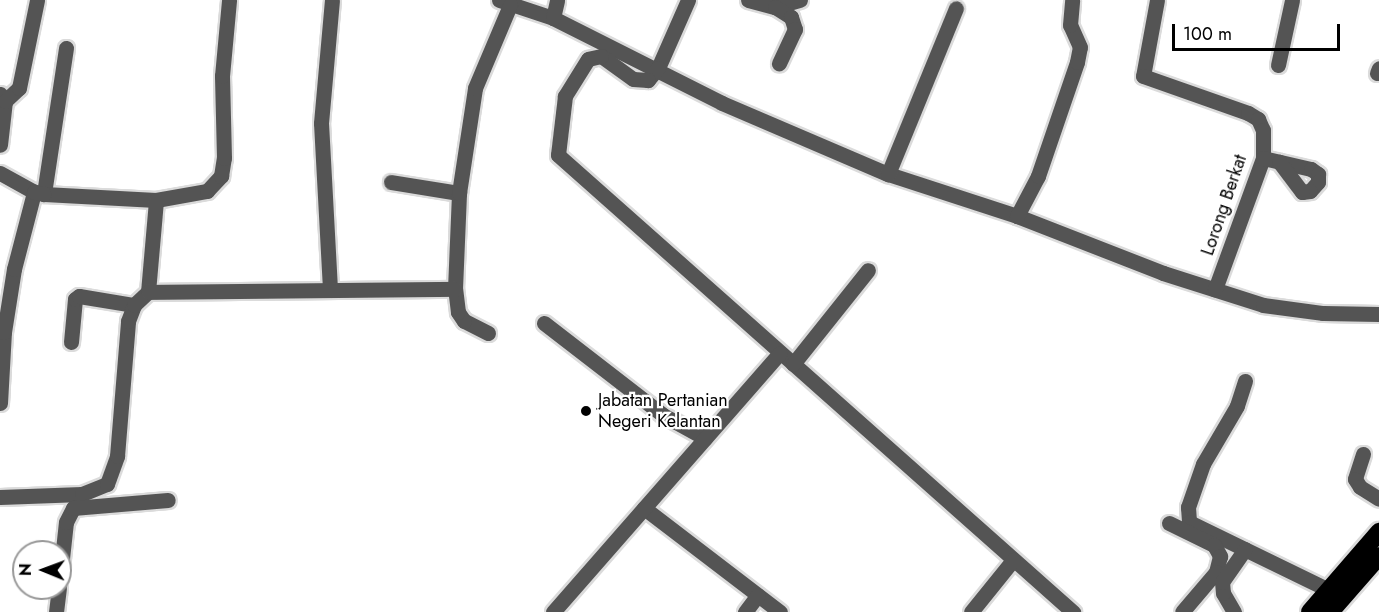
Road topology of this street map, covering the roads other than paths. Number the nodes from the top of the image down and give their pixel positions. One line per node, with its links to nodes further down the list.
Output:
1 (37, 0): 19 (street)
2 (229, 0): 28 (street)
3 (332, 0): 34 (street)
4 (558, 0): 14 (street)
5 (688, 0): 18 (street)
6 (748, 0): 12 (street)
7 (800, 0): 12 (street)
8 (1072, 0): 29 (street)
9 (1157, 0): 21 (street, Lorong Berkat)
10 (1292, 0): 17 (street)
11 (505, 3): 14 (street); 27 (street)
12 (775, 7): 16 (street)
13 (956, 8): 24 (street)
14 (553, 18): 18 (street)
15 (66, 48): 26 (street)
16 (779, 63)
17 (1278, 65)
18 (658, 68): 24 (street); 41 (street)
19 (3, 98): 20 (street)
20 (0, 145)
21 (1263, 158): 22 (street); 33 (street, Lorong Berkat)
22 (1279, 162)
23 (0, 173): 26 (street)
24 (888, 174): 29 (street)
25 (391, 182): 27 (street)
26 (39, 193): 28 (street); 31 (street)
27 (459, 193): 32 (street)
28 (156, 200): 35 (street)
29 (1017, 216): 33 (street)
30 (868, 270): 42 (street)
31 (5, 287): 44 (street)
32 (455, 289): 34 (street); 39 (street)
33 (1215, 289): 37 (street)
34 (330, 290): 35 (street)
35 (148, 292): 36 (street)
36 (134, 305): 40 (street); 47 (street)
37 (1379, 314)
38 (544, 323): 45 (street)
39 (488, 333)
40 (70, 342)
41 (780, 353): 42 (street); 45 (street)
42 (793, 364): 56 (street)
43 (1245, 381): 54 (street)
44 (0, 403)
45 (705, 438): 50 (street)
46 (1363, 454): 48 (street)
47 (0, 497)
48 (1379, 499)
49 (168, 500): 53 (street)
50 (644, 508): 58 (street); 59 (street)
51 (1169, 523): 64 (street)
52 (1379, 532): 57 (highway)
53 (64, 540)
54 (1245, 549): 57 (street); 65 (street)
55 (1379, 556): 67 (highway)
56 (1014, 560): 62 (street); 63 (street)
57 (1329, 590): 66 (highway)
58 (758, 595): 60 (street); 61 (street)
59 (553, 612)
60 (745, 612)
61 (780, 612)
62 (971, 612)
63 (1073, 612)
64 (1182, 612)
65 (1234, 612)
66 (1310, 612)
67 (1330, 612)

